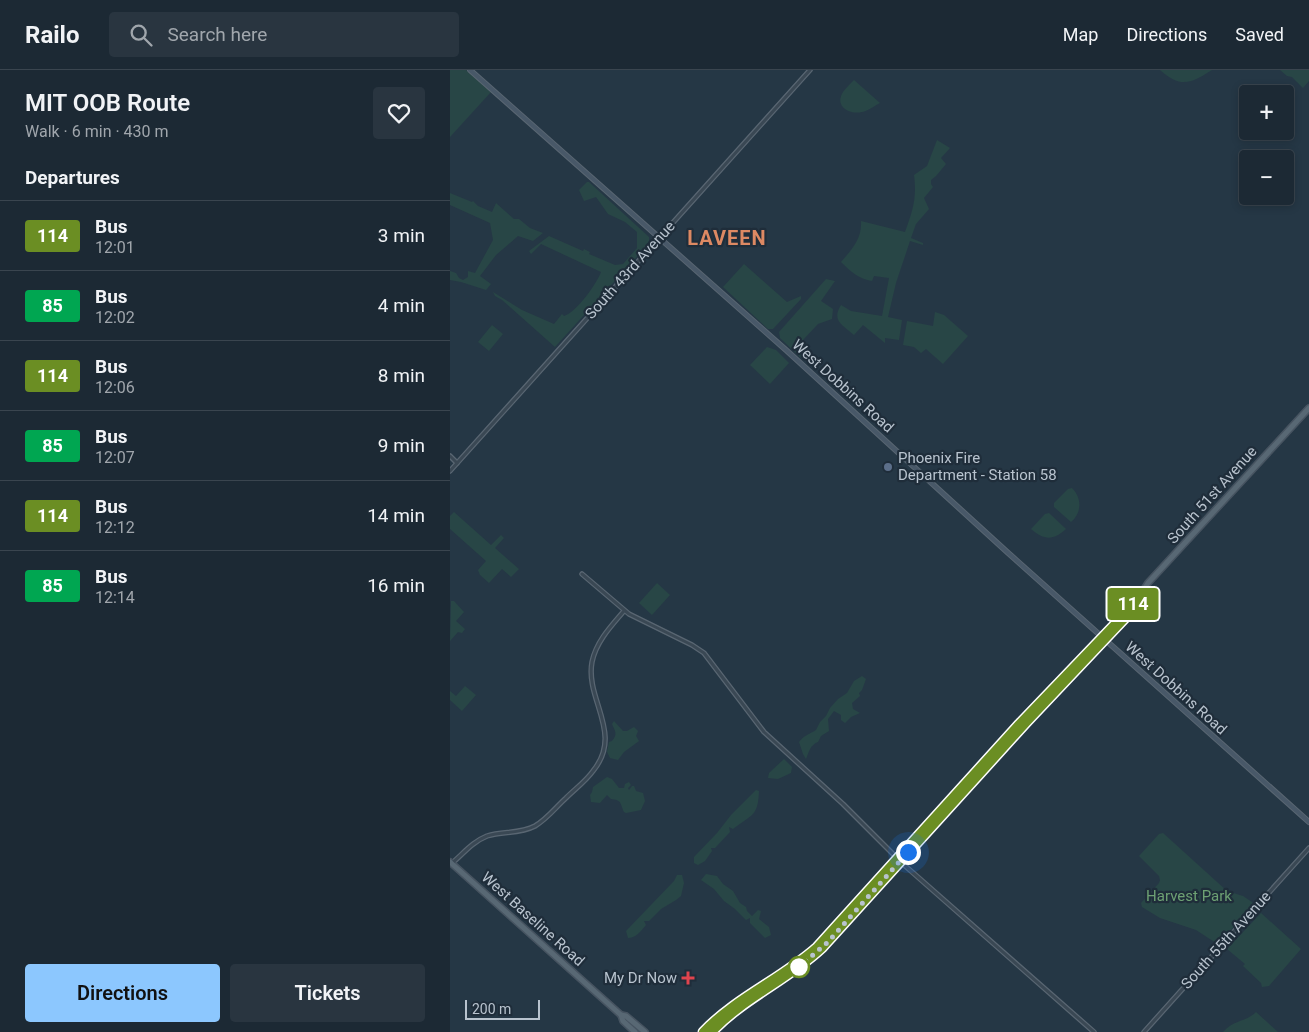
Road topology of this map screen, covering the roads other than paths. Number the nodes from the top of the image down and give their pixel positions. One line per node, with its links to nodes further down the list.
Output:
1 (470, 70): 3 (main road, West Dobbins Road)
2 (810, 70): 3 (street, South 43rd Avenue)
3 (659, 238): 6 (street, South 43rd Avenue); 10 (main road, West Dobbins Road)
4 (1309, 408): 10 (main road, South 51st Avenue)
5 (450, 456): 6 (street)
6 (457, 463): 7 (street, South 43rd Avenue)
7 (450, 471)
8 (582, 574): 9 (street)
9 (624, 611): 15 (street); 16 (street)
10 (1104, 638): 11 (main road, South 51st Avenue); 12 (main road, South 51st Avenue); 13 (main road, West Dobbins Road)
11 (1072, 669): 12 (main road); 15 (main road, South 51st Avenue)
12 (1060, 688): 15 (main road, South 51st Avenue)
13 (1309, 822)
14 (1309, 848): 23 (street, South 55th Avenue)
15 (899, 859): 20 (main road, South 51st Avenue); 21 (main road, South 51st Avenue); 22 (street)
16 (451, 863): 17 (main road, West Baseline Road)
17 (621, 1015): 18 (main road, West Baseline Road); 19 (main road, West Baseline Road)
18 (635, 1032)
19 (645, 1032)
20 (703, 1032)
21 (712, 1032)
22 (1094, 1032)
23 (1144, 1032)

